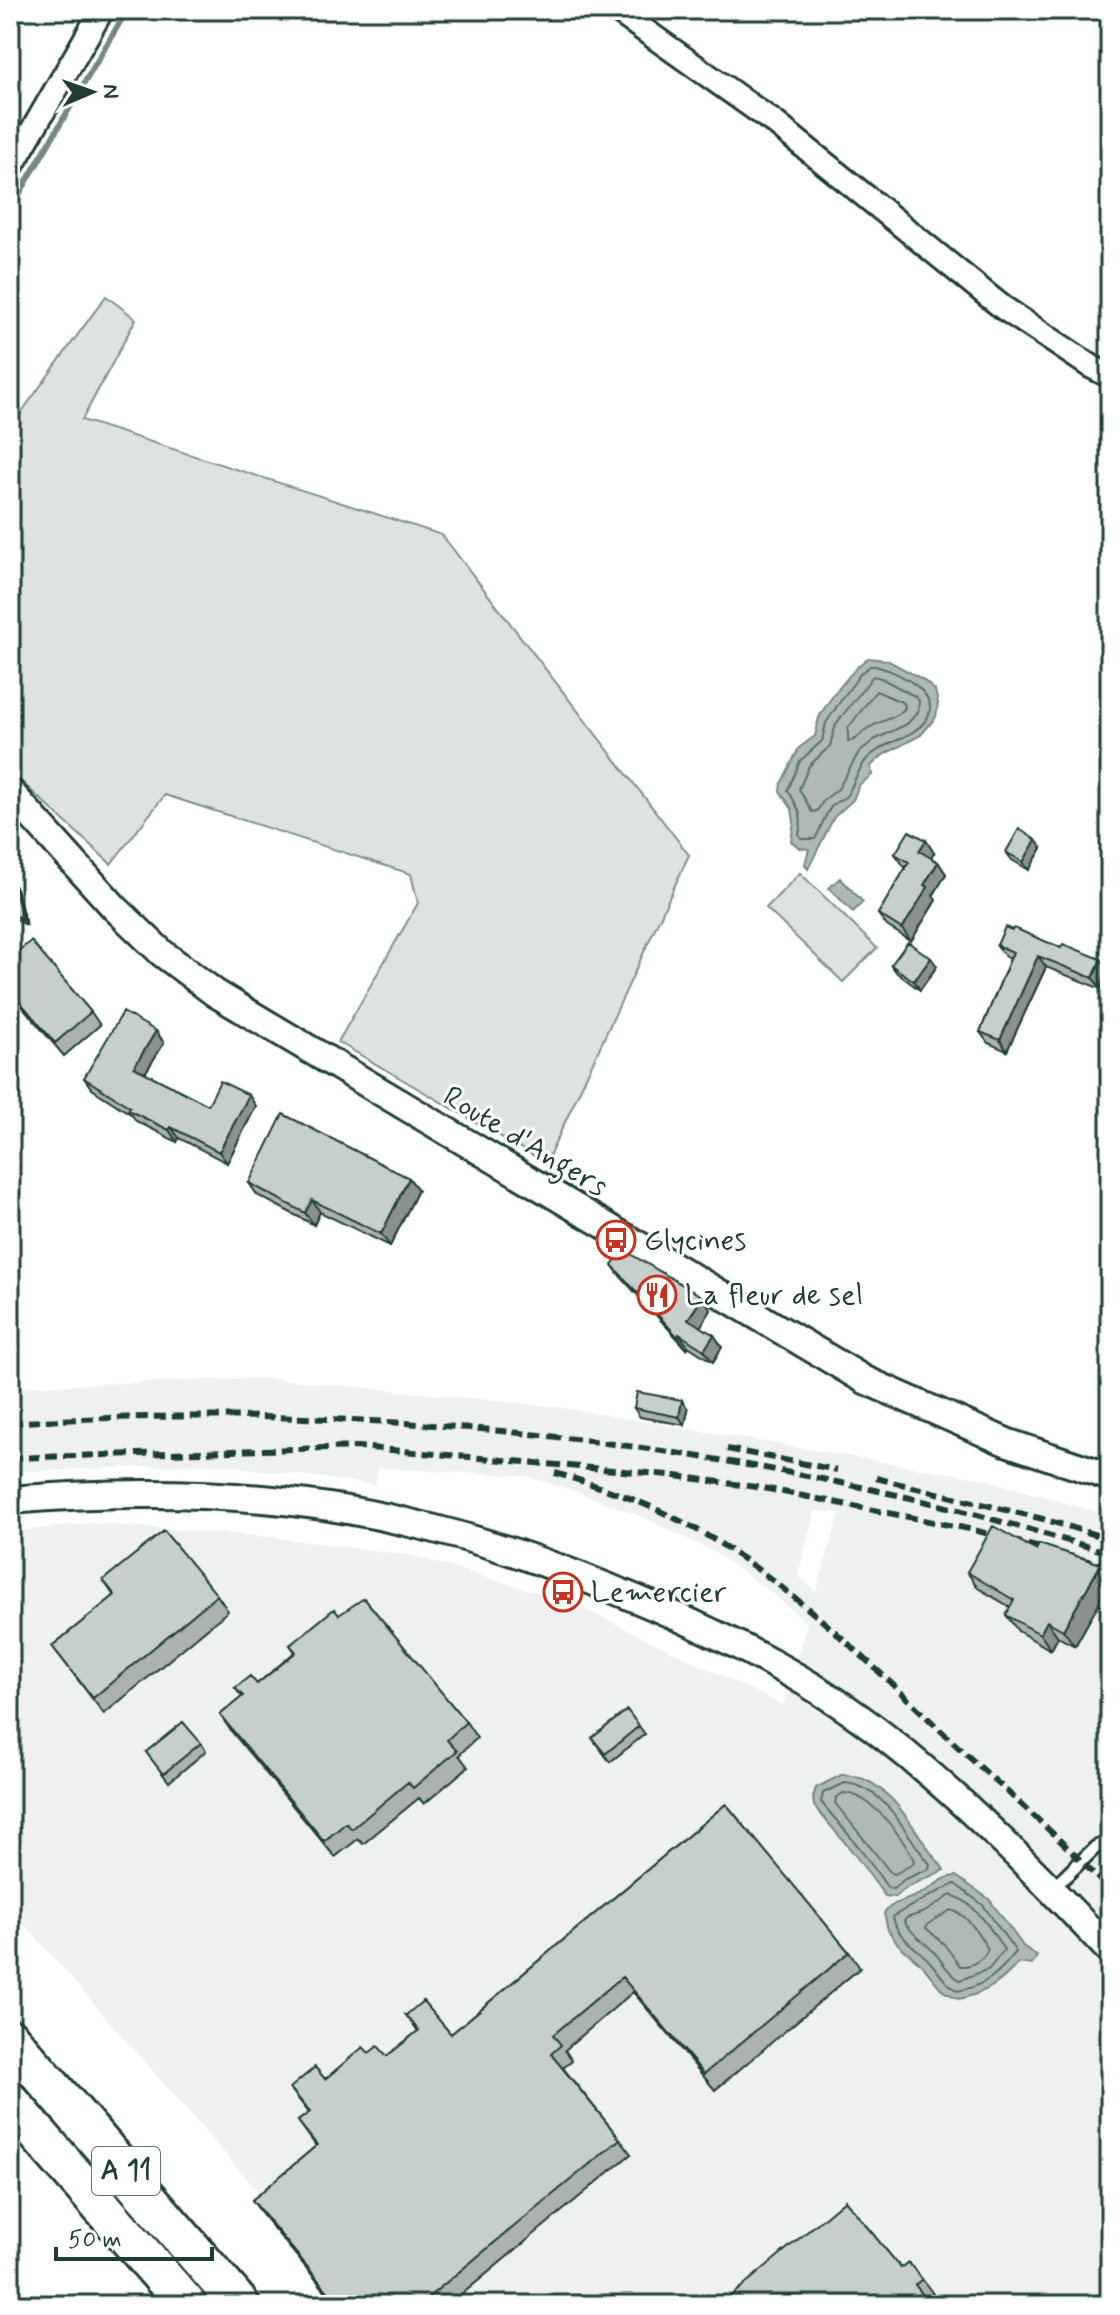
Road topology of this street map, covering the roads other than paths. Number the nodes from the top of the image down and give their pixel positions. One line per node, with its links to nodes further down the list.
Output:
1 (102, 10): 3 (street)
2 (616, 10): 4 (street)
3 (10, 169)
4 (1110, 376)
5 (10, 792): 6 (street, Route d'Angers)
6 (1110, 1477)
7 (10, 1500): 9 (street)
8 (1110, 1842): 9 (lane)
9 (1052, 1890): 10 (street)
10 (1110, 1951)
11 (10, 2039): 14 (highway, A 11)
12 (10, 2102): 13 (highway, A 11)
13 (187, 2305)
14 (240, 2305)

